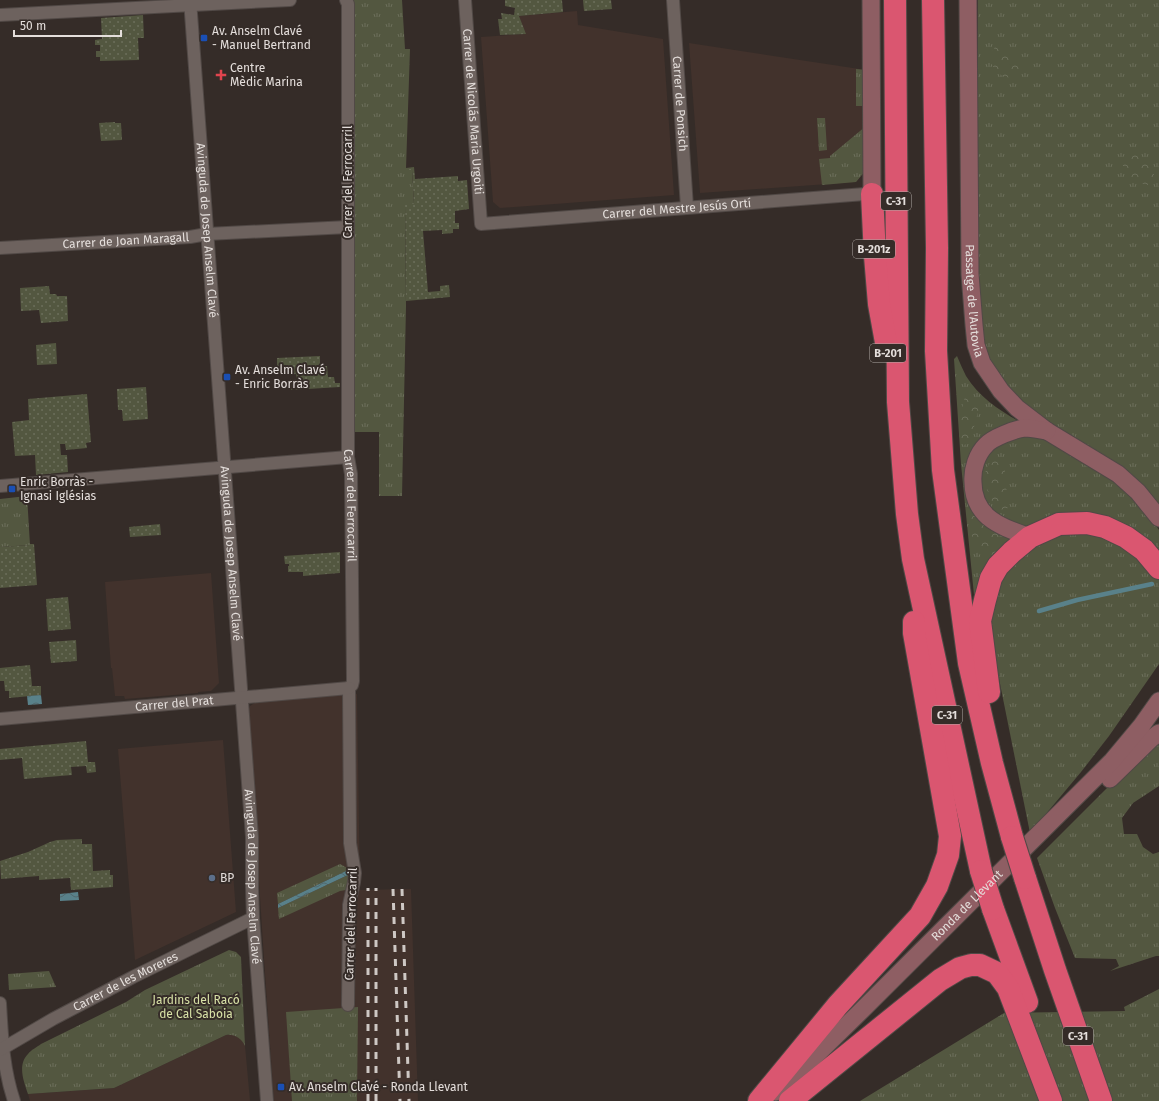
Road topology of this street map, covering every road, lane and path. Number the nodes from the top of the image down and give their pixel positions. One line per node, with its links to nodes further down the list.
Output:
1 (290, 0): 10 (street)
2 (465, 0): 15 (street, Carrer de Nicolás Maria Urgoiti)
3 (673, 0): 14 (street, Carrer de Ponsich)
4 (871, 0): 13 (main road, B-201z)
5 (895, 0): 20 (highway, C-31)
6 (933, 0): 12 (highway, C-31)
7 (948, 0): 12 (highway)
8 (968, 0): 21 (main road, Passatge de l'Autovia)
9 (348, 1): 16 (street, Carrer del Ferrocarril)
10 (190, 3): 11 (street); 17 (street, Avinguda de Josep Anselm Clavé)
11 (0, 15)
12 (936, 192): 34 (highway, C-31)
13 (872, 194): 14 (street, Carrer del Mestre Jesús Ortí); 19 (highway, B-201z)
14 (687, 207): 15 (street, Carrer del Mestre Jesús Ortí)
15 (481, 224)
16 (348, 227): 17 (street, Carrer de Joan Maragall); 22 (street, Carrer del Ferrocarril)
17 (207, 234): 18 (street, Carrer de Joan Maragall); 23 (street, Avinguda de Josep Anselm Clavé)
18 (0, 248)
19 (879, 304): 20 (highway, B-201)
20 (898, 402): 27 (highway, C-31)
21 (1047, 431): 25 (main road, Passatge de l'Autovia); 26 (main road)
22 (348, 456): 23 (street); 29 (street, Carrer del Ferrocarril)
23 (224, 466): 24 (street); 30 (street, Avinguda de Josep Anselm Clavé)
24 (0, 486)
25 (1159, 518)
26 (1030, 537): 28 (highway); 34 (highway)
27 (913, 559): 36 (highway, C-31, bridge); 42 (highway)
28 (1159, 568)
29 (349, 688): 30 (street, Carrer del Prat); 38 (street, Carrer del Ferrocarril)
30 (242, 698): 32 (street, Carrer del Prat); 35 (street, Avinguda de Josep Anselm Clavé)
31 (1159, 701): 43 (main road, Ronda de Llevant)
32 (0, 719)
33 (1159, 732): 44 (main road, Ronda de Llevant)
34 (989, 749): 48 (highway, C-31, bridge)
35 (253, 918): 39 (street, Carrer de les Moreres); 41 (street, Avinguda de Josep Anselm Clavé)
36 (1014, 987): 45 (highway); 46 (highway); 47 (highway, C-31)
37 (0, 1002): 39 (street)
38 (348, 1005)
39 (1, 1050): 40 (street)
40 (14, 1101)
41 (267, 1101)
42 (759, 1101)
43 (766, 1101)
44 (784, 1101)
45 (790, 1101)
46 (1051, 1101)
47 (1064, 1101)
48 (1101, 1101)

